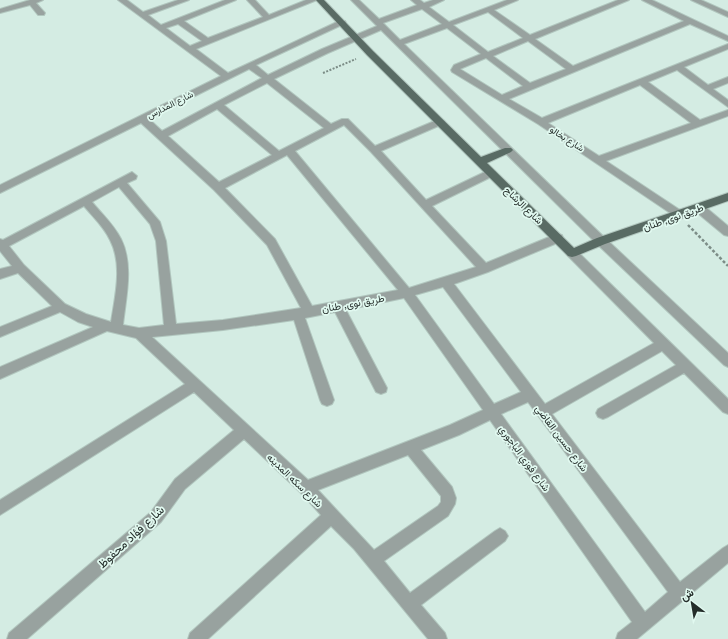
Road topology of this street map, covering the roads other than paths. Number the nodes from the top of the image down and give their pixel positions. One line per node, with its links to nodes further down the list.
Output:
1 (122, 0): 21 (street)
2 (152, 0): 17 (street)
3 (185, 0): 17 (street)
4 (232, 0): 24 (street)
5 (251, 0): 23 (street)
6 (313, 0): 23 (street)
7 (320, 0): 26 (main road, شارع الرشاح)
8 (415, 0): 16 (street)
9 (440, 0): 16 (street)
10 (514, 0): 18 (street)
11 (625, 0): 31 (street)
12 (646, 0): 25 (street)
13 (695, 0): 22 (street)
14 (35, 1): 19 (street); 20 (street)
15 (360, 1): 27 (street)
16 (423, 6): 27 (street); 28 (street)
17 (163, 8): 21 (street)
18 (488, 9): 28 (street); 31 (street)
19 (0, 11)
20 (41, 13)
21 (142, 15): 29 (street)
22 (728, 15)
23 (268, 18): 33 (street)
24 (179, 21): 29 (street); 33 (street)
25 (691, 21): 32 (street); 40 (street)
26 (342, 23): 30 (main road, شارع الرشاح); 38 (street, شارع المدارس)
27 (380, 24): 30 (street); 34 (street)
28 (447, 24): 34 (street); 37 (street)
29 (160, 28): 36 (street)
30 (356, 37): 42 (street); 52 (main road, شارع الرشاح)
31 (529, 39): 37 (street); 40 (street)
32 (728, 39)
33 (208, 42): 36 (street)
34 (399, 43): 59 (street)
35 (728, 46): 39 (street)
36 (189, 49): 41 (street)
37 (488, 55): 45 (street); 47 (street, شارع بخالو)
38 (250, 65): 41 (street, شارع المدارس); 42 (street)
39 (677, 66): 44 (street); 46 (street)
40 (572, 69): 45 (street)
41 (227, 76): 51 (street, شارع المدارس)
42 (268, 80): 49 (street); 55 (street)
43 (728, 80): 46 (street)
44 (641, 81): 53 (street); 54 (street)
45 (529, 87): 47 (street)
46 (707, 88): 48 (street)
47 (502, 98): 53 (street, شارع بخالو)
48 (728, 104)
49 (218, 105): 56 (street); 60 (street)
50 (728, 113): 54 (street)
51 (143, 119): 56 (street); 67 (street, شارع المدارس)
52 (440, 122): 58 (street); 62 (main road, شارع الرشاح)
53 (541, 122): 61 (street, شارع بخالو)
54 (699, 124): 61 (street)
55 (330, 128): 57 (street); 58 (street)
56 (161, 136): 66 (street)
57 (288, 150): 60 (street); 82 (street, شارع فوزي الباجوري)
58 (374, 150): 70 (street)
59 (508, 150): 62 (main road); 75 (street)
60 (278, 155): 66 (street)
61 (599, 160): 72 (street, شارع بخالو)
62 (480, 162): 63 (main road, شارع الرشاح)
63 (492, 173): 70 (street); 74 (main road, شارع الرشاح)
64 (132, 176): 65 (street)
65 (120, 182): 69 (street); 87 (street)
66 (218, 187): 85 (street)
67 (0, 189)
68 (728, 197): 71 (main road, طريق نوى, طنان)
69 (84, 201): 76 (street); 86 (street)
70 (425, 205): 79 (street)
71 (699, 208): 72 (main road, طريق نوى, طنان); 73 (street)
72 (679, 215): 75 (main road, طريق نوى, طنان)
73 (728, 232)
74 (558, 238): 77 (main road, شارع الرشاح); 79 (street, طريق نوى, طنان)
75 (601, 241): 77 (main road, طريق نوى, طنان); 91 (street)
76 (1, 244): 78 (street, طريق نوى, طنان)
77 (572, 253): 90 (street, شارع الرشاح)
78 (20, 268): 80 (street); 83 (street, طريق نوى, طنان)
79 (484, 268): 81 (street, طريق نوى, طنان)
80 (0, 274)
81 (446, 282): 82 (street, طريق نوى, طنان); 96 (street, شارع حسين القاضي)
82 (407, 293): 84 (street, طريق نوى, طنان); 99 (street, شارع فوزي الباجوري)
83 (61, 307): 86 (street, طريق نوى, طنان); 88 (street)
84 (338, 307): 85 (street, طريق نوى, طنان); 95 (street)
85 (303, 312): 87 (street, طريق نوى, طنان); 97 (street)
86 (111, 327): 89 (street, طريق نوى, طنان); 93 (street)
87 (171, 330): 89 (street, طريق نوى, طنان)
88 (0, 332)
89 (139, 332): 94 (street, شارع سكه المدينه)
90 (663, 344): 92 (street, شارع الرشاح); 100 (street)
91 (728, 361)
92 (685, 366): 98 (street, شارع الرشاح); 101 (street)
93 (0, 373)
94 (195, 384): 102 (street, شارع سكه المدينه); 105 (street)
95 (381, 388)
96 (530, 394): 99 (street); 100 (street, شارع حسين القاضي)
97 (327, 400)
98 (728, 408)
99 (492, 412): 103 (street); 112 (street, شارع فوزي الباجوري)
100 (543, 412): 110 (street, شارع حسين القاضي)
101 (603, 413)
102 (243, 431): 104 (street, شارع سكه المدينه); 113 (street, شارع فؤاد محفوظ)
103 (410, 447): 104 (street); 109 (street)
104 (306, 488): 106 (street, شارع سكه المدينه)
105 (0, 508)
106 (332, 515): 109 (street, شارع سكه المدينه); 114 (street)
107 (500, 536): 111 (street)
108 (728, 553): 110 (street)
109 (372, 560): 111 (street, شارع سكه المدينه)
110 (679, 594): 112 (street)
111 (410, 603): 115 (street, شارع سكه المدينه)
112 (643, 623): 116 (street)
113 (21, 637)
114 (196, 639)
115 (439, 639)
116 (624, 639)

